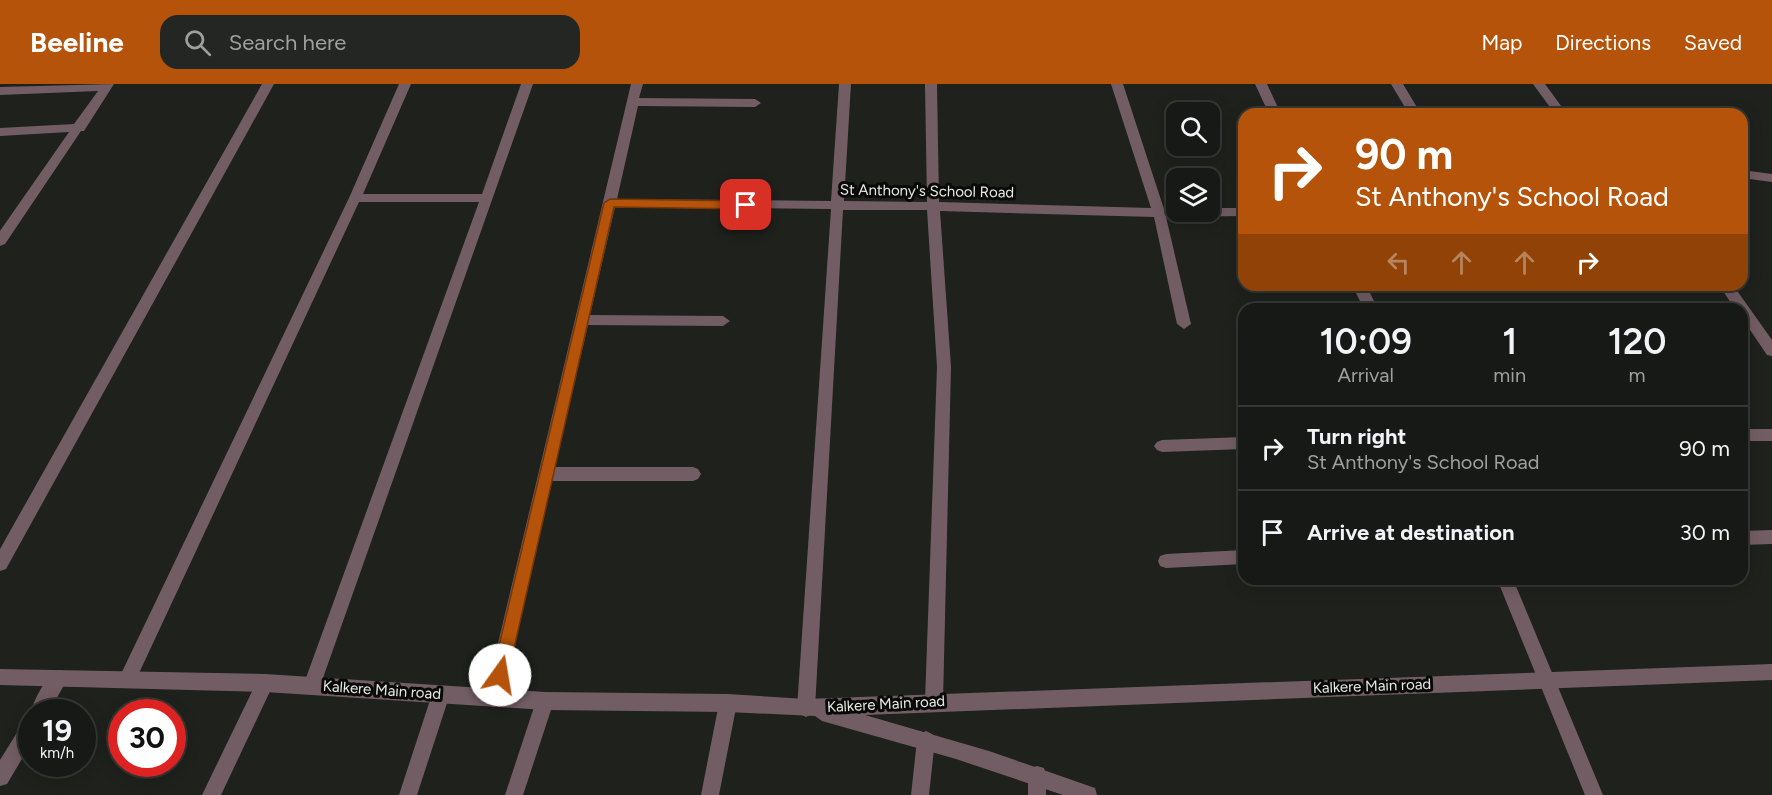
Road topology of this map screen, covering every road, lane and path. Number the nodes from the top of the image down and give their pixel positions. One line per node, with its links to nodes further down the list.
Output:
1 (268, 84): 45 (street)
2 (405, 84): 22 (street)
3 (527, 84): 23 (street)
4 (637, 84): 13 (street)
5 (845, 84): 26 (street)
6 (932, 84): 25 (street)
7 (1117, 84): 28 (street)
8 (1261, 84): 15 (street)
9 (1397, 84): 16 (street)
10 (1539, 84): 17 (street)
11 (107, 85): 12 (street); 18 (street)
12 (0, 91)
13 (634, 102): 14 (street); 24 (street)
14 (755, 103)
15 (1272, 108)
16 (1411, 108)
17 (1557, 108)
18 (80, 128): 19 (street); 29 (street)
19 (0, 132)
20 (1748, 175): 21 (street)
21 (1772, 178)
22 (355, 198): 23 (street); 50 (street)
23 (486, 198): 53 (street)
24 (610, 203): 26 (street, St Anthony's School Road); 31 (street)
25 (933, 206): 26 (street, St Anthony's School Road); 28 (street, St Anthony's School Road); 58 (street)
26 (836, 207): 60 (street)
27 (1238, 212): 28 (street, St Anthony's School Road)
28 (1159, 213): 33 (street)
29 (0, 241)
30 (1748, 317): 34 (street)
31 (583, 320): 32 (street); 39 (street)
32 (723, 321)
33 (1184, 324)
34 (1772, 351)
35 (1748, 435): 36 (street)
36 (1772, 435)
37 (1238, 443): 38 (street)
38 (1162, 446)
39 (547, 474): 40 (street); 55 (street)
40 (693, 474)
41 (1772, 537): 42 (street)
42 (1748, 538)
43 (1238, 557): 44 (street)
44 (1166, 561)
45 (0, 564)
46 (1507, 585): 51 (street)
47 (1772, 672): 51 (street, Kalkere Main road)
48 (0, 677): 49 (street, Kalkere Main road)
49 (59, 678): 50 (street, Kalkere Main road); 56 (street)
50 (127, 680): 52 (street, Kalkere Main road)
51 (1547, 680): 58 (street, Kalkere Main road); 72 (street)
52 (265, 683): 53 (street, Kalkere Main road); 65 (street)
53 (312, 686): 54 (street, Kalkere Main road)
54 (441, 694): 55 (street, Kalkere Main road); 66 (street)
55 (494, 698): 57 (street, Kalkere Main road)
56 (47, 699)
57 (545, 701): 59 (street, Kalkere Main road); 67 (street)
58 (934, 702): 60 (street, Kalkere Main road)
59 (728, 703): 60 (street, Kalkere Main road); 68 (street)
60 (807, 708): 61 (street)
61 (926, 740): 63 (street); 69 (street)
62 (18, 747): 64 (street)
63 (1037, 775): 70 (street); 71 (street)
64 (0, 777)
65 (211, 795)
66 (408, 795)
67 (514, 795)
68 (710, 795)
69 (920, 795)
70 (1037, 795)
71 (1088, 795)
72 (1594, 795)

